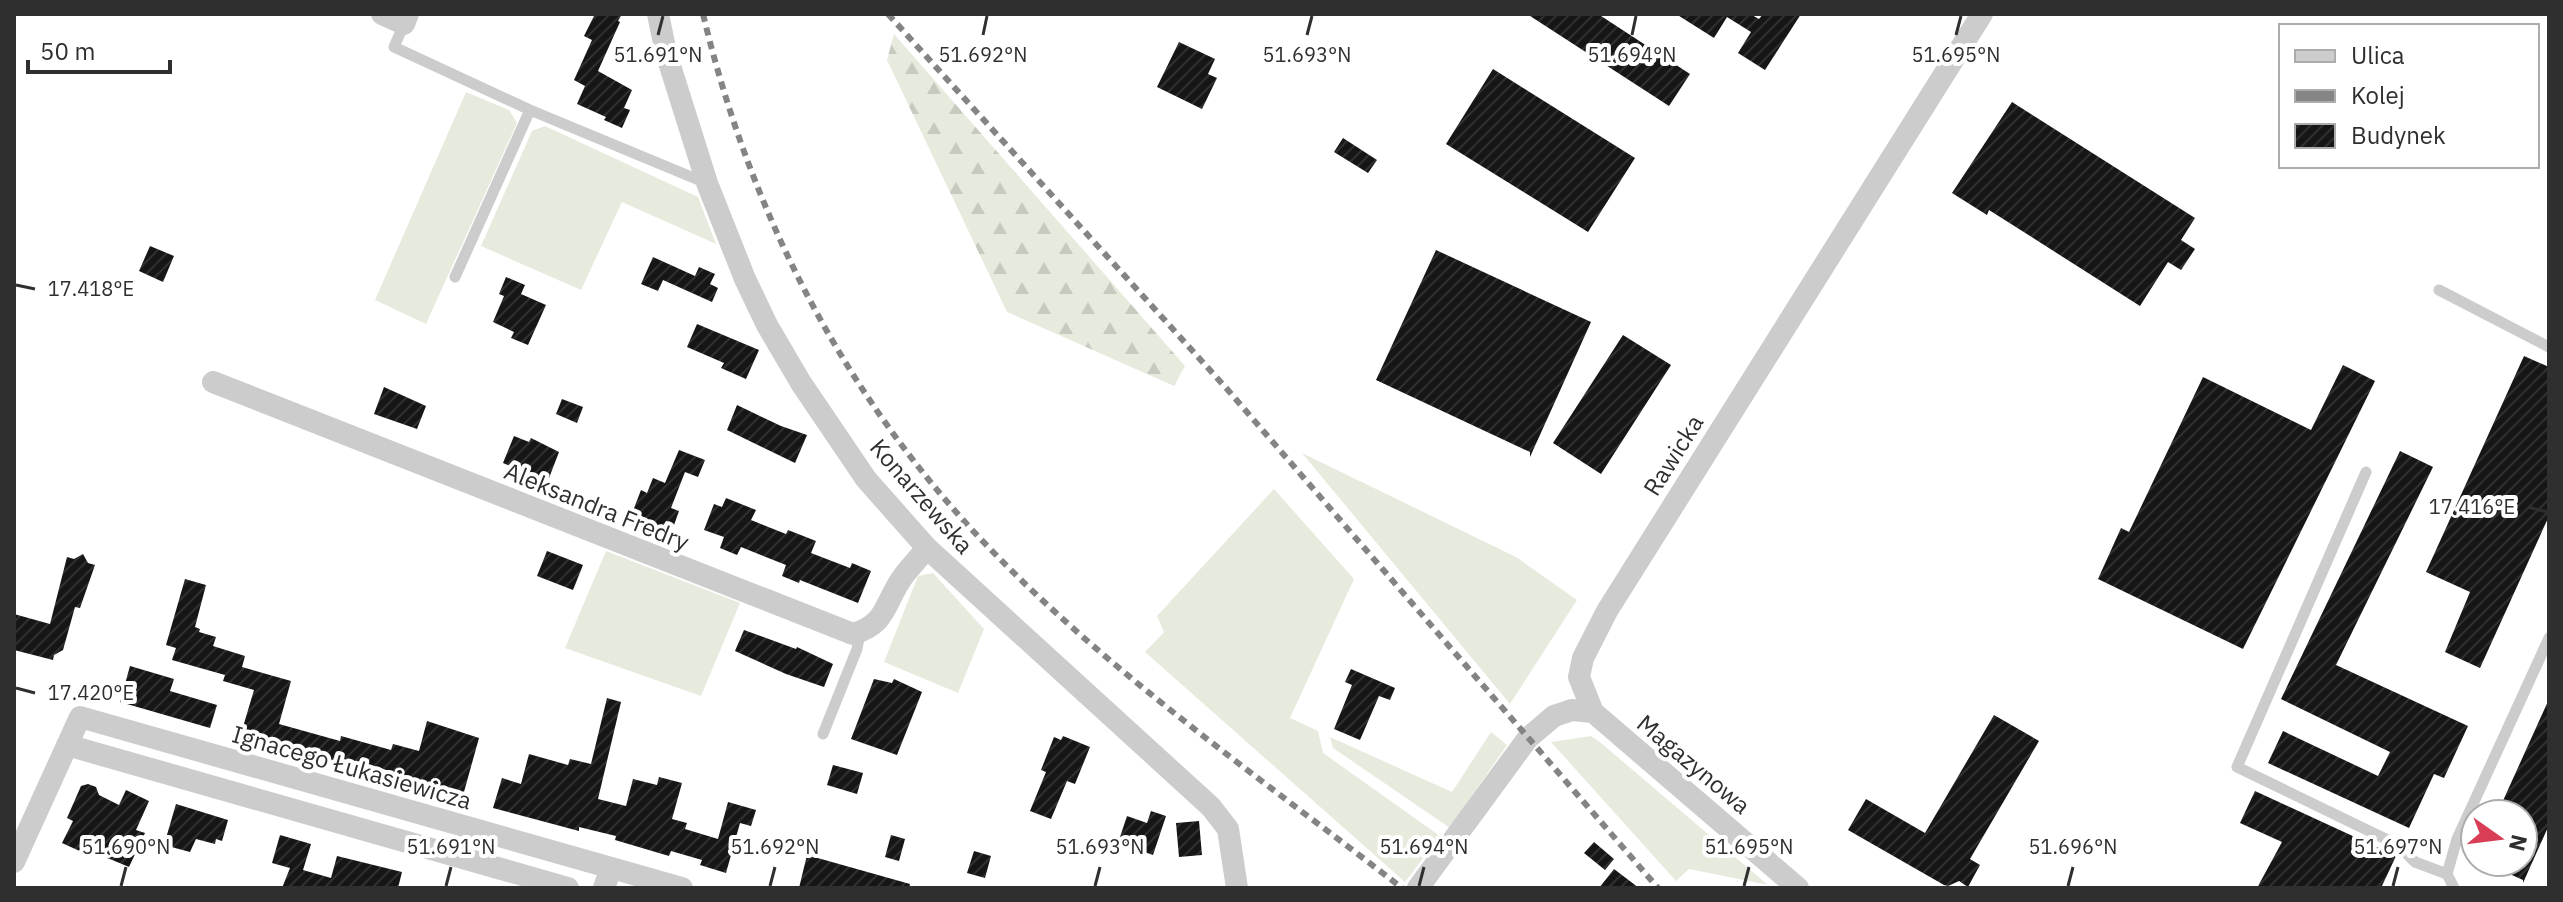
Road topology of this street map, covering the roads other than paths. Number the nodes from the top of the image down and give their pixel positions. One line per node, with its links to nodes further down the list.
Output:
1 (382, 14): 4 (street)
2 (658, 14): 6 (street, Konarzewska)
3 (1982, 14): 15 (street, Rawicka)
4 (406, 19): 5 (lane)
5 (530, 110): 6 (lane); 7 (lane)
6 (707, 183): 12 (street, Konarzewska)
7 (455, 277)
8 (2439, 290): 9 (lane)
9 (2549, 347)
10 (213, 382): 13 (street, Aleksandra Fredry)
11 (2366, 472): 19 (lane)
12 (927, 548): 13 (street); 23 (street, Konarzewska)
13 (860, 632): 16 (lane)
14 (2549, 638): 19 (lane)
15 (1593, 712): 24 (street); 25 (street, Magazynowa)
16 (823, 734)
17 (67, 745): 18 (street); 20 (street, Ignacego Łukasiewicza); 21 (street)
18 (14, 862)
19 (2447, 874): 26 (lane)
20 (608, 878): 22 (street, Ignacego Łukasiewicza)
21 (568, 888)
22 (682, 888)
23 (1237, 888)
24 (1418, 888)
25 (1798, 888)
26 (2454, 888)

